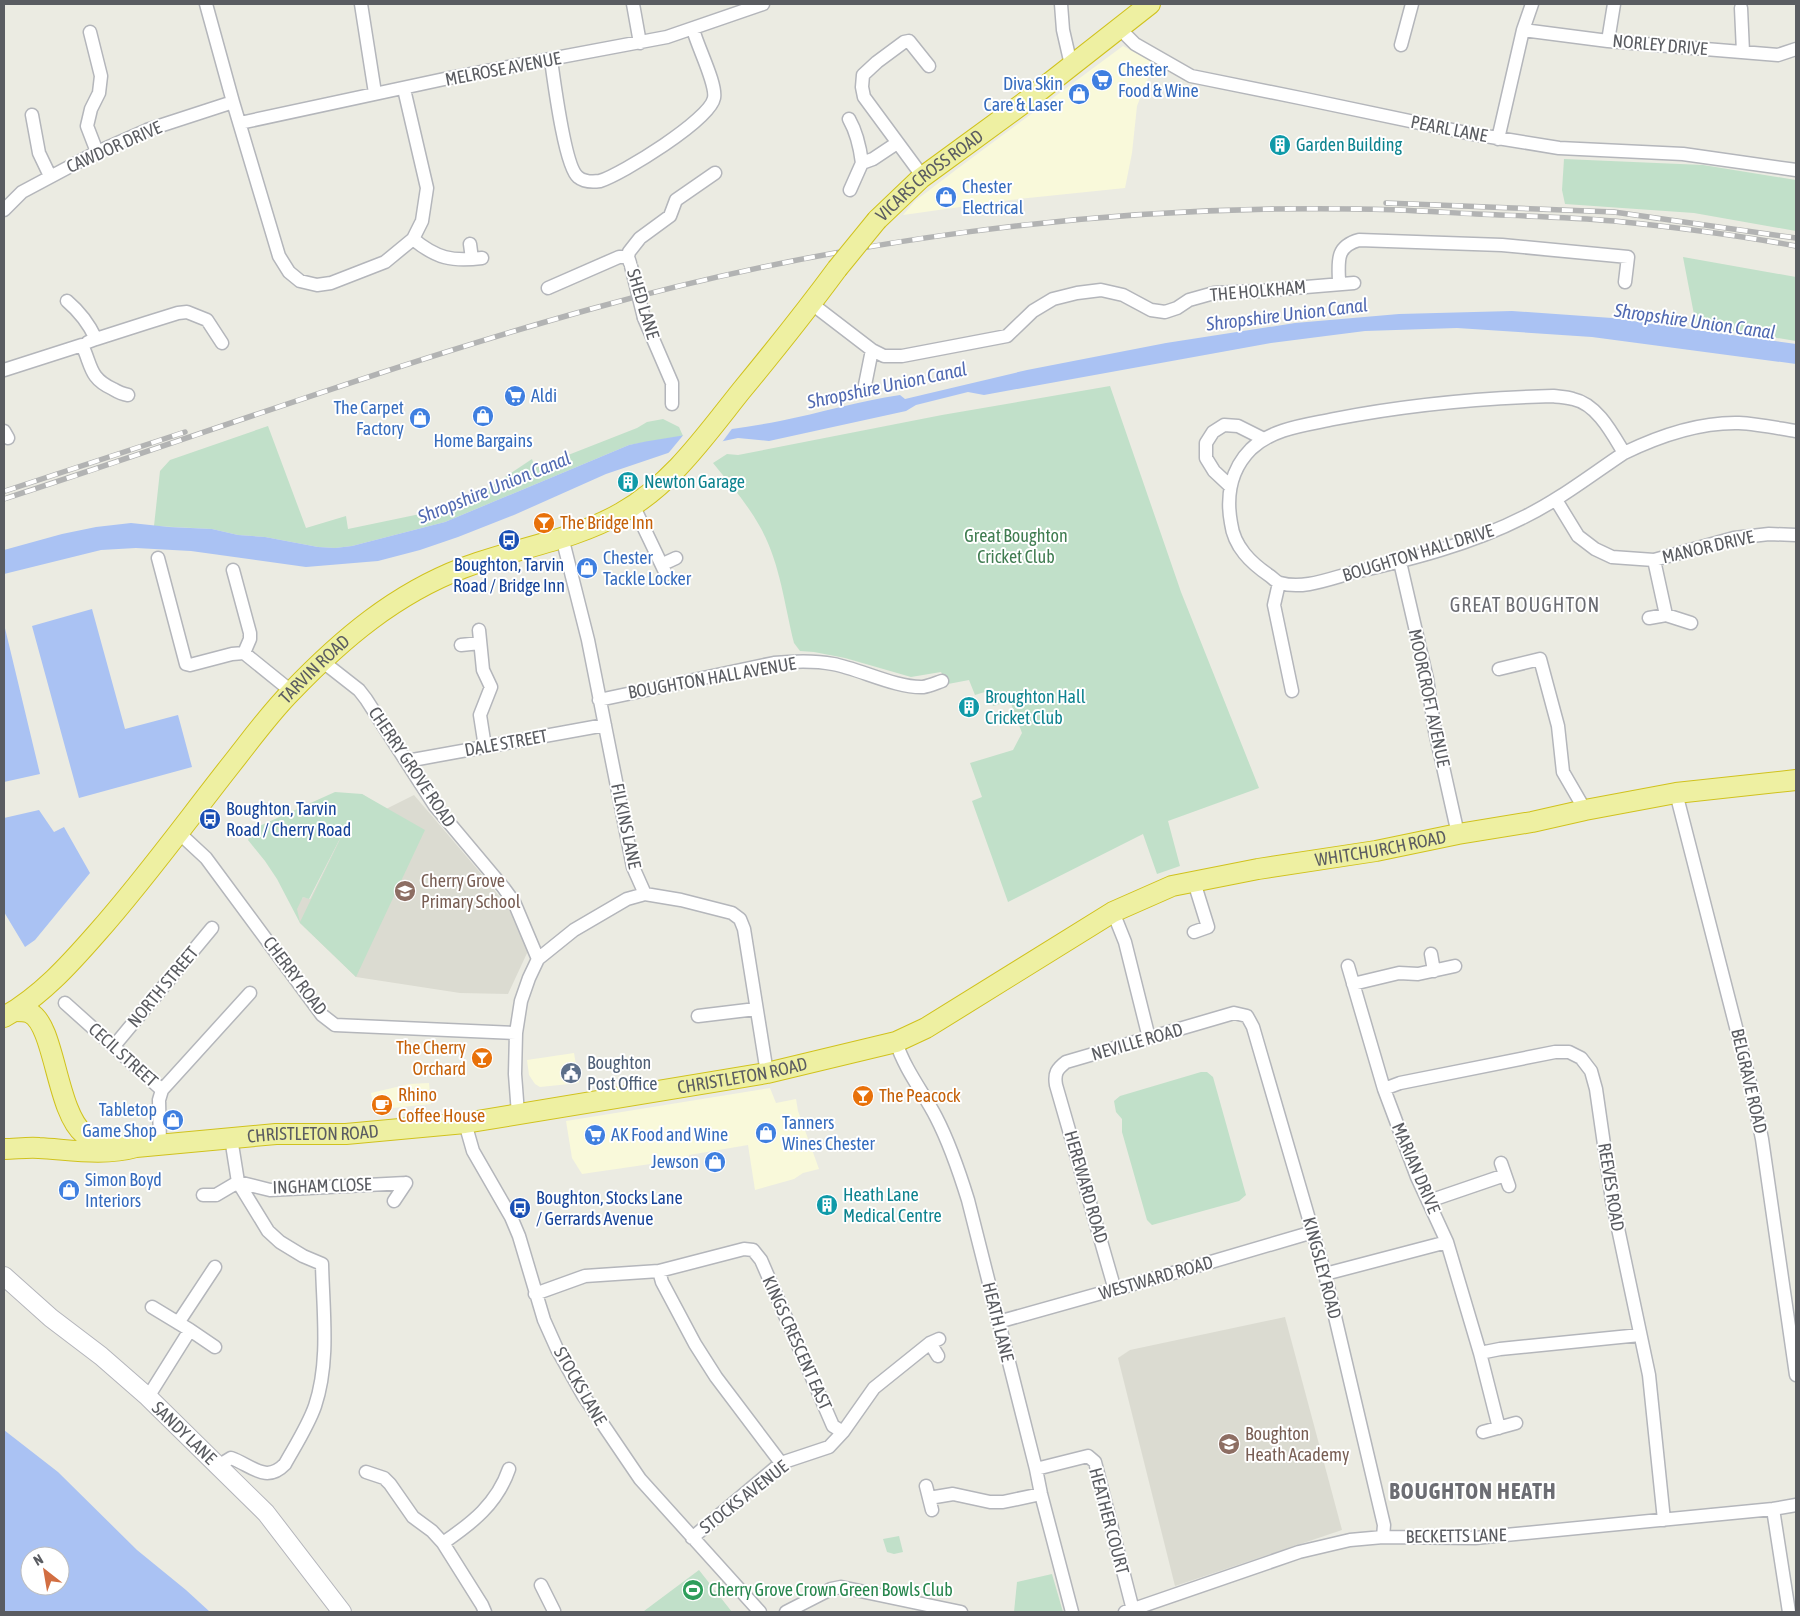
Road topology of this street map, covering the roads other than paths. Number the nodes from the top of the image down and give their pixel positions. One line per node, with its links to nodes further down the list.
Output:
1 (206, 4): 25 (street)
2 (361, 4): 24 (street)
3 (633, 4): 16 (street)
4 (763, 4): 12 (street, MELROSE AVENUE)
5 (1062, 4): 21 (street)
6 (1150, 4): 11 (highway, VICARS CROSS ROAD)
7 (1412, 4): 17 (street)
8 (1532, 4): 13 (street)
9 (1614, 4): 15 (street)
10 (1741, 8): 19 (street)
11 (1119, 28): 21 (highway, VICARS CROSS ROAD); 29 (street, PEARL LANE)
12 (693, 29): 16 (street, MELROSE AVENUE); 20 (street)
13 (1522, 30): 15 (street, NORLEY DRIVE); 29 (street)
14 (90, 32): 31 (street)
15 (1608, 41): 19 (street, NORLEY DRIVE)
16 (640, 42): 20 (street, MELROSE AVENUE)
17 (1401, 46)
18 (1796, 49): 19 (street, NORLEY DRIVE)
19 (1744, 52)
20 (551, 60): 23 (street, MELROSE AVENUE)
21 (1071, 64): 36 (highway, VICARS CROSS ROAD)
22 (929, 66): 30 (street)
23 (404, 89): 24 (street, MELROSE AVENUE); 39 (street)
24 (375, 94): 28 (street, MELROSE AVENUE)
25 (233, 102): 28 (street); 31 (street, CAWDOR DRIVE)
26 (32, 115): 35 (street)
27 (849, 119): 32 (street)
28 (240, 123): 39 (street)
29 (1498, 139): 33 (street, PEARL LANE)
30 (897, 142): 32 (street); 36 (street)
31 (98, 152): 35 (street, CAWDOR DRIVE)
32 (862, 163): 37 (street)
33 (1796, 170)
34 (715, 173): 41 (street)
35 (50, 176): 38 (street, CAWDOR DRIVE)
36 (923, 177): 47 (highway, VICARS CROSS ROAD, bridge)
37 (850, 190)
38 (4, 210)
39 (413, 239): 40 (street)
40 (470, 244)
41 (630, 261): 45 (street, SHED LANE); 55 (street, SHED LANE, bridge)
42 (1625, 282): 44 (street)
43 (1354, 283): 44 (street, THE HOLKHAM)
44 (1339, 284): 51 (street, THE HOLKHAM)
45 (548, 288)
46 (67, 302): 48 (street)
47 (812, 304): 51 (street, THE HOLKHAM); 57 (highway, VICARS CROSS ROAD)
48 (96, 339): 49 (street); 50 (street)
49 (222, 343)
50 (82, 345): 52 (street); 54 (street)
51 (872, 350): 53 (street)
52 (4, 370)
53 (865, 385)
54 (128, 395)
55 (672, 404)
56 (1796, 431): 59 (street)
57 (708, 432): 62 (highway, TARVIN ROAD)
58 (1264, 439): 59 (street, BOUGHTON HALL DRIVE); 60 (street, BOUGHTON HALL DRIVE); 60 (street)
59 (1624, 453): 61 (street, BOUGHTON HALL DRIVE)
60 (1230, 486): 70 (street, BOUGHTON HALL DRIVE)
61 (1556, 500): 67 (street, MANOR DRIVE); 68 (street, BOUGHTON HALL DRIVE)
62 (633, 505): 64 (highway, TARVIN ROAD); 66 (street)
63 (1796, 535): 67 (street, MANOR DRIVE)
64 (562, 537): 76 (highway, TARVIN ROAD); 81 (street, FILKINS LANE)
65 (158, 558): 75 (street)
66 (676, 558)
67 (1654, 560): 71 (street)
68 (1400, 562): 70 (street, BOUGHTON HALL DRIVE); 89 (street, MOORCROFT AVENUE)
69 (233, 570): 75 (street)
70 (1279, 583): 79 (street)
71 (1666, 615): 72 (street); 73 (street)
72 (1649, 618)
73 (1691, 623)
74 (462, 645): 83 (street)
75 (244, 653): 80 (street)
76 (322, 661): 80 (highway, TARVIN ROAD); 84 (street, CHERRY GROVE ROAD)
77 (1499, 669): 87 (street)
78 (942, 681): 81 (street, BOUGHTON HALL AVENUE)
79 (1292, 690)
80 (291, 691): 88 (highway, TARVIN ROAD)
81 (599, 700): 82 (street, FILKINS LANE)
82 (605, 725): 83 (street, DALE STREET); 91 (street, FILKINS LANE)
83 (485, 747): 84 (street, DALE STREET)
84 (407, 761): 96 (street, CHERRY GROVE ROAD)
85 (1796, 780): 86 (highway, WHITCHURCH ROAD)
86 (1676, 793): 87 (highway, WHITCHURCH ROAD); 147 (street, BELGRAVE ROAD)
87 (1585, 810): 89 (highway, WHITCHURCH ROAD)
88 (178, 832): 100 (highway, TARVIN ROAD); 109 (street, CHERRY ROAD)
89 (1458, 834): 90 (highway, WHITCHURCH ROAD)
90 (1194, 882): 92 (highway, WHITCHURCH ROAD); 94 (street)
91 (645, 894): 96 (street); 105 (street)
92 (1113, 912): 102 (highway, WHITCHURCH ROAD); 111 (street)
93 (212, 928): 113 (street, NORTH STREET)
94 (1194, 932)
95 (1431, 954): 99 (street)
96 (538, 959): 109 (street)
97 (1348, 966): 101 (street, MARIAN DRIVE)
98 (1455, 966): 99 (street)
99 (1434, 971): 101 (street)
100 (54, 980): 107 (highway, TARVIN ROAD); 110 (highway)
101 (1353, 984): 116 (street, MARIAN DRIVE)
102 (989, 988): 112 (highway, CHRISTLETON ROAD)
103 (250, 994): 117 (street)
104 (65, 1003): 113 (street, CECIL STREET)
105 (756, 1009): 108 (street); 114 (street)
106 (1234, 1013): 111 (street, NEVILLE ROAD); 131 (street, KINGSLEY ROAD)
107 (10, 1014): 110 (highway)
108 (698, 1016)
109 (516, 1033): 119 (street)
110 (46, 1035): 118 (highway)
111 (1149, 1038): 115 (street, NEVILLE ROAD)
112 (896, 1042): 114 (highway, CHRISTLETON ROAD); 140 (street, HEATH LANE)
113 (114, 1046): 117 (street, CECIL STREET)
114 (767, 1073): 119 (highway, CHRISTLETON ROAD)
115 (1056, 1085): 137 (street, HEREWARD ROAD)
116 (1384, 1089): 130 (street, MARIAN DRIVE); 143 (street, REEVES ROAD)
117 (162, 1090): 122 (street, CECIL STREET)
118 (67, 1110): 123 (highway); 124 (highway)
119 (518, 1114): 120 (highway, CHRISTLETON ROAD)
120 (464, 1123): 121 (highway, CHRISTLETON ROAD); 138 (street, STOCKS LANE)
121 (231, 1138): 122 (highway, CHRISTLETON ROAD); 127 (street)
122 (160, 1145): 124 (highway, CHRISTLETON ROAD)
123 (37, 1147): 124 (highway, CHRISTLETON ROAD); 125 (highway, CHRISTLETON ROAD)
124 (136, 1147)
125 (4, 1149)
126 (1505, 1174): 130 (street)
127 (238, 1182): 128 (street); 129 (street, INGHAM CLOSE); 154 (street)
128 (203, 1195)
129 (394, 1201)
130 (1429, 1201): 132 (street, MARIAN DRIVE)
131 (1313, 1232): 135 (street, KINGSLEY ROAD); 137 (street, WESTWARD ROAD)
132 (1447, 1242): 135 (street); 145 (street, MARIAN DRIVE)
133 (215, 1267): 141 (street)
134 (659, 1271): 138 (street); 151 (street, KINGS CRESCENT EAST); 153 (street)
135 (1325, 1274): 163 (street, KINGSLEY ROAD)
136 (4, 1276): 148 (main road, SANDY LANE)
137 (1115, 1290): 140 (street, WESTWARD ROAD)
138 (535, 1294): 164 (street, STOCKS LANE)
139 (152, 1307): 141 (street)
140 (998, 1322): 156 (street, HEATH LANE)
141 (178, 1323): 142 (street)
142 (190, 1330): 144 (street); 148 (street)
143 (1640, 1335): 145 (street); 162 (street, REEVES ROAD)
144 (215, 1347)
145 (1480, 1353): 150 (street, MARIAN DRIVE)
146 (938, 1356): 151 (street, STOCKS AVENUE)
147 (1796, 1374)
148 (148, 1397): 154 (main road, SANDY LANE)
149 (1516, 1423): 150 (street)
150 (1499, 1428): 152 (street)
151 (843, 1432): 153 (street, STOCKS AVENUE)
152 (1483, 1432)
153 (781, 1463): 164 (street, STOCKS AVENUE)
154 (218, 1466): 168 (main road, SANDY LANE)
155 (509, 1469): 165 (street)
156 (1036, 1469): 158 (street, HEATH LANE); 167 (street, HEATHER COURT)
157 (366, 1472): 165 (street)
158 (1040, 1494): 159 (street); 174 (street, HEATH LANE)
159 (929, 1498)
160 (1796, 1505): 161 (street, BECKETTS LANE)
161 (1773, 1509): 162 (street, BECKETTS LANE); 175 (street)
162 (1664, 1520): 163 (street, BECKETTS LANE)
163 (1384, 1537): 167 (street, BECKETTS LANE)
164 (692, 1538): 171 (street, STOCKS LANE)
165 (443, 1543): 169 (street)
166 (541, 1585): 170 (street)
167 (1129, 1611)
168 (342, 1612)
169 (485, 1612)
170 (554, 1612)
171 (760, 1612)
172 (786, 1612): 173 (street)
173 (961, 1612)
174 (1072, 1612)
175 (1789, 1612)

